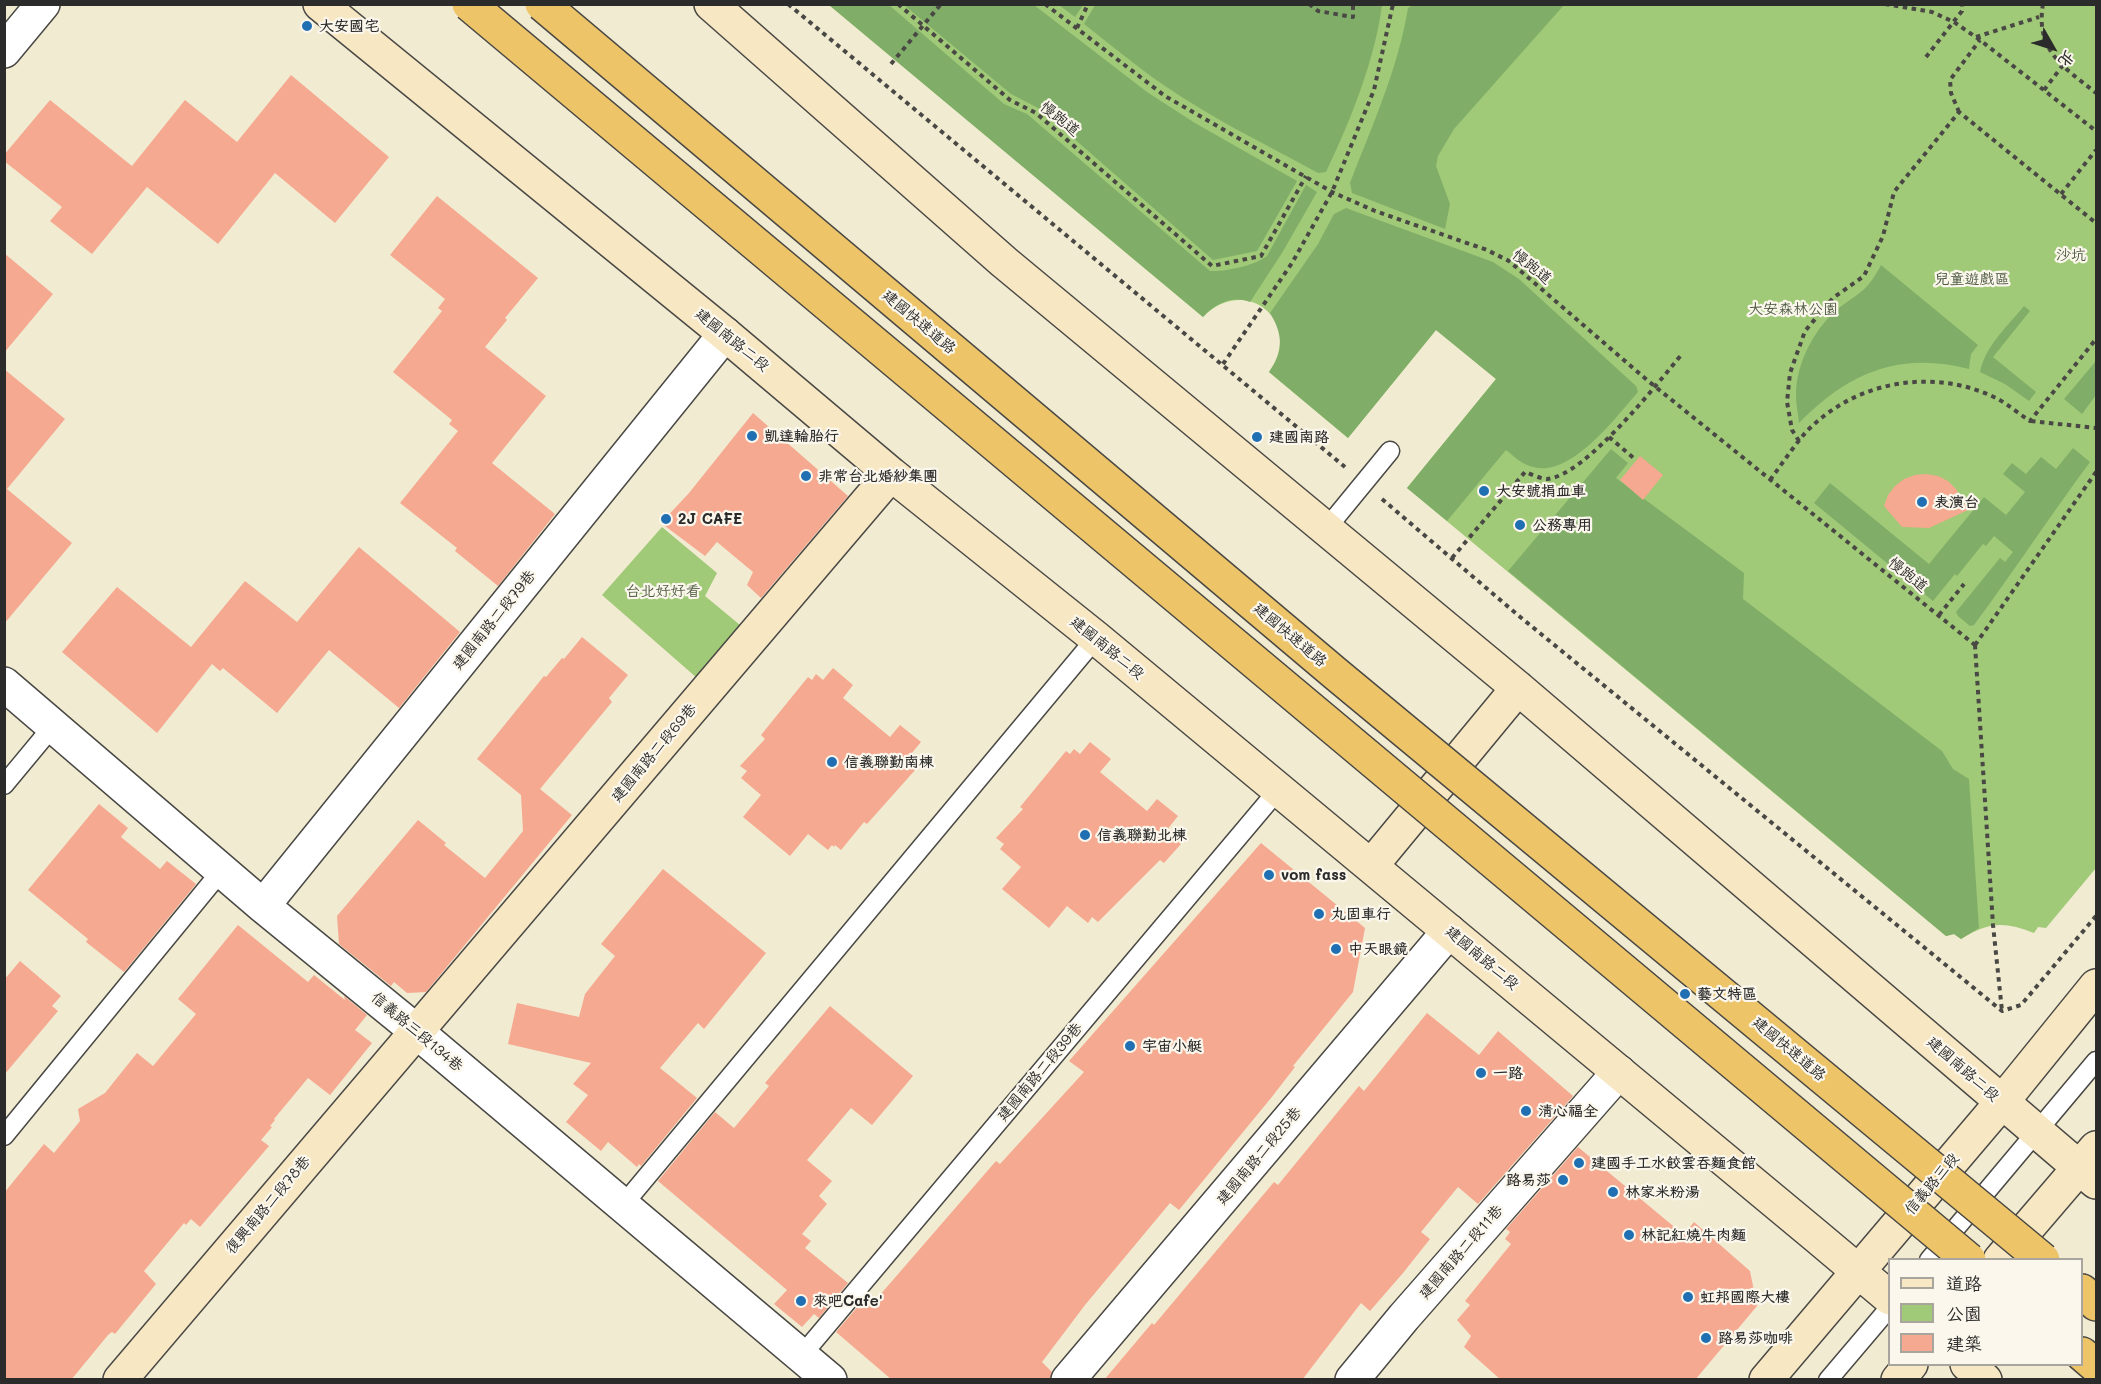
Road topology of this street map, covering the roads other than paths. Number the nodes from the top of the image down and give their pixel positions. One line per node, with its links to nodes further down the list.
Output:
1 (43, 4): 6 (street)
2 (320, 4): 7 (street, 建國南路二段)
3 (469, 4): 31 (highway, bridge)
4 (542, 4): 33 (highway, 建國快速道路, bridge)
5 (711, 4): 10 (street, 建國南路二段)
6 (4, 51)
7 (724, 333): 9 (street, 建國南路二段); 19 (street, 建國南路二段79巷)
8 (1390, 451): 10 (lane)
9 (891, 474): 11 (street, 建國南路二段); 22 (street, 建國南路二段69巷)
10 (1326, 529): 13 (street, 建國南路二段)
11 (1096, 638): 16 (street, 建國南路二段); 29 (lane)
12 (4, 684): 14 (street, 信義路三段134巷)
13 (1518, 688): 17 (street); 25 (street, 建國南路二段)
14 (53, 726): 15 (lane); 18 (street, 信義路三段134巷)
15 (4, 785)
16 (1278, 790): 17 (street, 建國南路二段); 39 (lane, 建國南路二段39巷)
17 (1371, 866): 20 (street, 建國南路二段)
18 (222, 870): 19 (street, 信義路三段134巷); 27 (lane)
19 (263, 906): 22 (street, 信義路三段134巷)
20 (1449, 931): 24 (street, 建國南路二段); 46 (street, 建國南路二段25巷)
21 (2097, 986): 25 (street, 信義路三段)
22 (417, 1032): 29 (street, 信義路三段134巷); 44 (street, 復興南路二段78巷)
23 (2097, 1061): 26 (lane)
24 (1619, 1072): 34 (street, 建國南路二段); 47 (street, 建國南路二段11巷)
25 (2002, 1102): 26 (street, 建國南路二段); 34 (street, 信義路三段)
26 (2036, 1132): 28 (street, 建國南路二段); 30 (lane)
27 (4, 1136)
28 (2091, 1166): 32 (street)
29 (623, 1205): 39 (street, 信義路三段134巷)
30 (1931, 1258)
31 (1967, 1258)
32 (2002, 1258)
33 (2041, 1258)
34 (1858, 1271): 36 (street, 建國南路二段); 48 (street, 信義路三段)
35 (2083, 1292): 37 (highway)
36 (1888, 1296)
37 (2097, 1304)
38 (1888, 1309): 49 (lane)
39 (802, 1355): 45 (street, 信義路三段134巷)
40 (2083, 1355): 43 (highway)
41 (1910, 1366): 50 (street)
42 (1968, 1366): 51 (street)
43 (2097, 1366)
44 (120, 1380)
45 (830, 1380)
46 (1068, 1380)
47 (1352, 1380)
48 (1766, 1380)
49 (1828, 1380)
50 (1898, 1380)
51 (1985, 1380)

